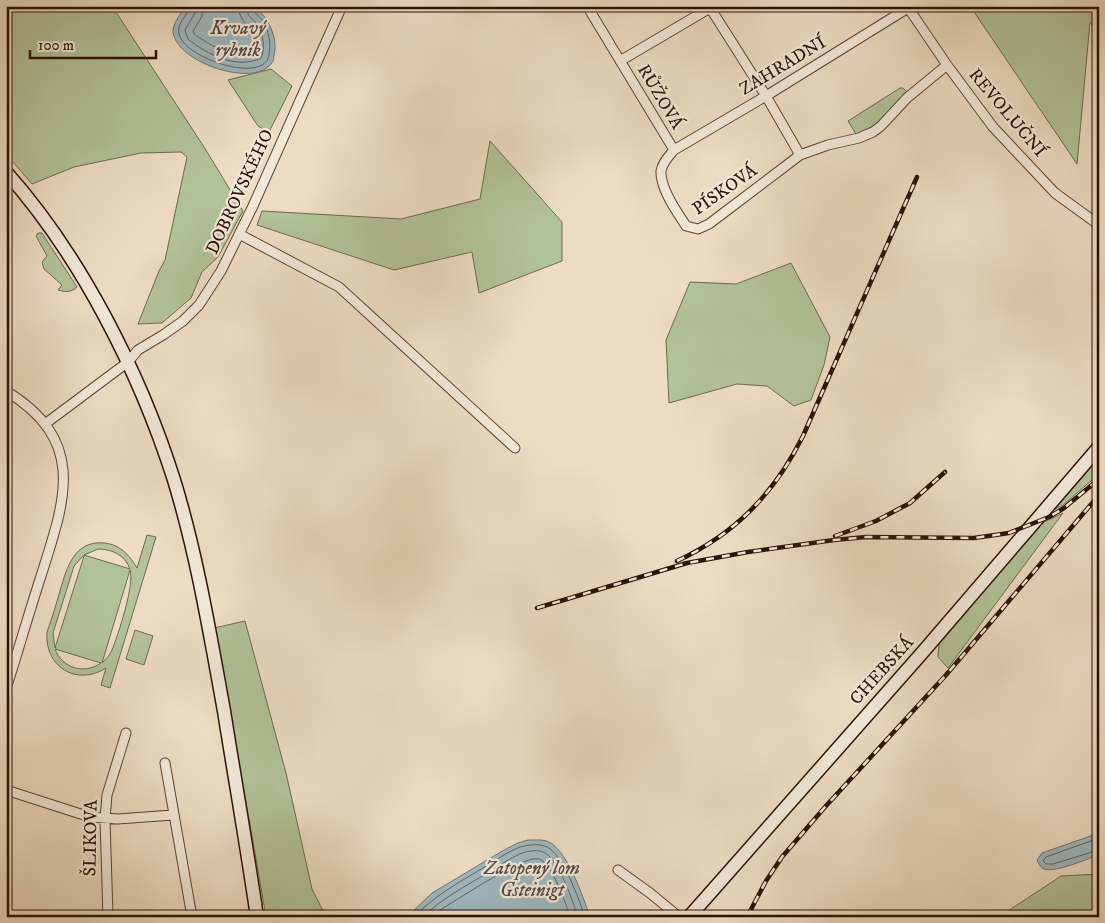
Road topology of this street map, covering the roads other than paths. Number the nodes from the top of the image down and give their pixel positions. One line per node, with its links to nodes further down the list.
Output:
1 (342, 6): 12 (street, DOBROVSKÉHO)
2 (587, 6): 5 (street, RŮŽOVÁ)
3 (709, 7): 5 (street, RŮŽOVÁ); 7 (street)
4 (907, 7): 6 (street, REVOLUČNÍ); 7 (street, ZAHRADNÍ)
5 (620, 61): 8 (street, RŮŽOVÁ)
6 (947, 65): 9 (street, PÍSKOVÁ); 11 (street, REVOLUČNÍ)
7 (766, 96): 8 (street, ZAHRADNÍ); 9 (street)
8 (674, 150): 9 (street, PÍSKOVÁ)
9 (800, 155)
10 (6, 172): 13 (main road)
11 (1099, 225)
12 (239, 234): 13 (street, DOBROVSKÉHO); 17 (street)
13 (128, 362): 15 (street, DOBROVSKÉHO); 27 (main road)
14 (6, 391): 15 (street)
15 (45, 424): 18 (street)
16 (1099, 447): 29 (main road, CHEBSKÁ)
17 (514, 448)
18 (6, 689)
19 (126, 733): 23 (street, ŠLIKOVA)
20 (165, 763): 22 (street)
21 (6, 790): 23 (street)
22 (173, 815): 23 (street); 26 (street)
23 (105, 819): 25 (street, ŠLIKOVA)
24 (618, 870): 28 (street)
25 (108, 917)
26 (192, 917)
27 (257, 917)
28 (679, 917)
29 (690, 917)

